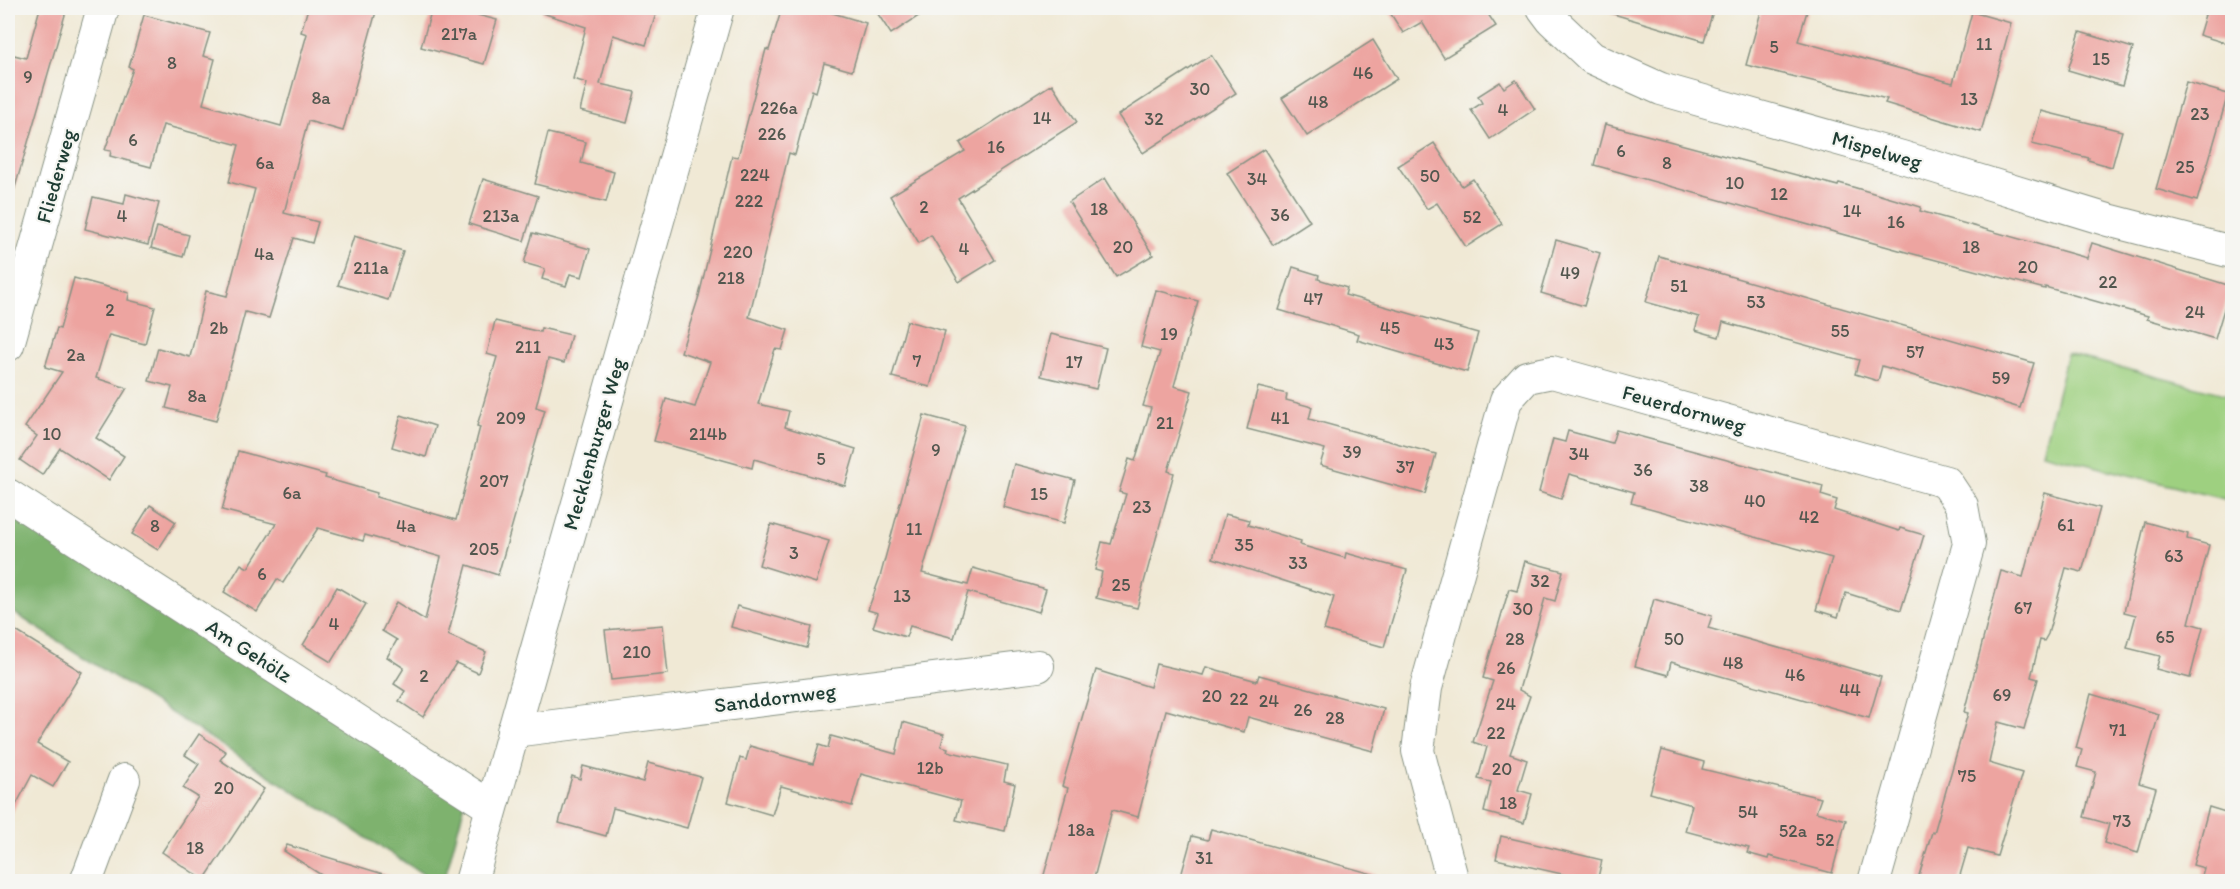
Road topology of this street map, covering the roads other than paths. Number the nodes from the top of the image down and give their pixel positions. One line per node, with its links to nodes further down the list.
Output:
1 (103, 8): 5 (street, Fliederweg)
2 (718, 8): 8 (street, Mecklenburger Weg)
3 (1543, 8): 4 (street, Mispelweg)
4 (2232, 252)
5 (8, 345)
6 (8, 495): 10 (street, Am Gehölz)
7 (1038, 666): 8 (street, Sanddornweg)
8 (513, 731): 10 (street, Mecklenburger Weg)
9 (124, 780): 11 (street)
10 (491, 807): 12 (street, Mecklenburger Weg)
11 (86, 882)
12 (471, 882)
13 (1453, 882): 14 (street, Feuerdornweg)
14 (1874, 882)

